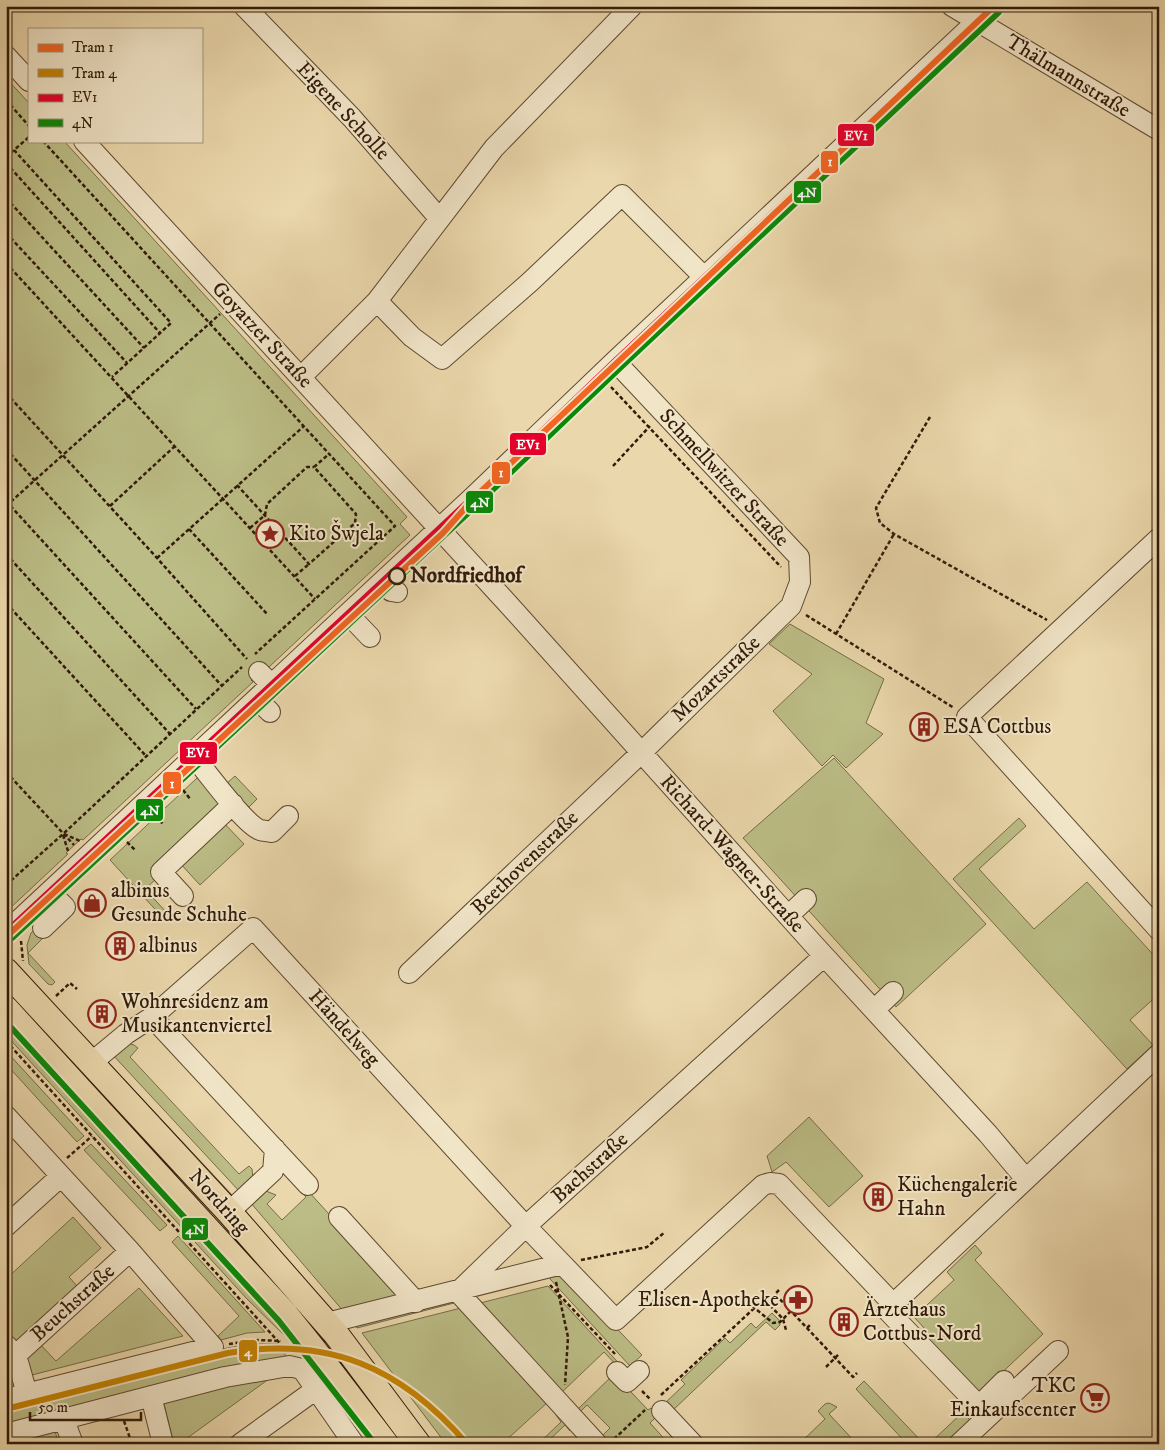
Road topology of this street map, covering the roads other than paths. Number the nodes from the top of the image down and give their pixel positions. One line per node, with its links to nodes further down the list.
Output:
1 (244, 6): 10 (street, Eigene Scholle)
2 (632, 6): 10 (street)
3 (952, 6): 5 (street)
4 (993, 6): 5 (street)
5 (976, 22): 8 (street, Thälmannstraße); 11 (street)
6 (6, 56): 7 (street)
7 (28, 80)
8 (1159, 130)
9 (85, 142): 14 (street, Goyatzer Straße)
10 (439, 218): 12 (street)
11 (704, 277): 12 (street); 13 (street)
12 (377, 300): 14 (street)
13 (615, 362): 15 (street); 17 (street, Schmellwitzer Straße)
14 (301, 377): 15 (street, Goyatzer Straße)
15 (439, 528): 18 (street); 20 (street, Richard-Wagner-Straße)
16 (1159, 538): 29 (street)
17 (791, 606): 20 (street, Mozartstraße)
18 (348, 614): 19 (street); 21 (street)
19 (370, 637)
20 (641, 753): 27 (street, Richard-Wagner-Straße); 33 (street, Beethovenstraße)
21 (194, 757): 22 (street); 24 (street)
22 (233, 804): 23 (street); 25 (street)
23 (288, 816)
24 (50, 892): 28 (street); 30 (street)
25 (183, 896)
26 (806, 899): 27 (street)
27 (788, 916): 31 (street, Richard-Wagner-Straße)
28 (44, 928)
29 (1159, 930)
30 (6, 932)
31 (824, 956): 37 (street, Richard-Wagner-Straße); 48 (street, Bachstraße)
32 (6, 971): 39 (main road, Nordring)
33 (409, 973)
34 (893, 992): 37 (street)
35 (159, 1005): 39 (street, Händelweg); 41 (street); 48 (street, Händelweg)
36 (6, 1009): 55 (main road, Nordring)
37 (874, 1010): 43 (street, Richard-Wagner-Straße)
38 (1159, 1054): 43 (street)
39 (91, 1063): 45 (main road, Nordring)
40 (6, 1116): 42 (street, Beuchstraße)
41 (275, 1149): 44 (street); 45 (street)
42 (58, 1173): 47 (street); 49 (street, Beuchstraße)
43 (1025, 1178): 53 (street)
44 (308, 1185)
45 (229, 1212): 54 (main road, Nordring)
46 (339, 1217): 52 (street)
47 (6, 1226)
48 (526, 1226): 50 (street); 51 (street, Bachstraße)
49 (130, 1251): 56 (street, Beuchstraße); 60 (street, Beuchstraße)
50 (554, 1271): 51 (street); 53 (street)
51 (458, 1292): 52 (street); 72 (street)
52 (416, 1302): 54 (street)
53 (893, 1304): 58 (street)
54 (326, 1324): 55 (main road); 71 (main road, Nordring)
55 (296, 1328): 70 (main road, Nordring)
56 (11, 1350): 60 (street, Beuchstraße)
57 (1058, 1351): 74 (street)
58 (1004, 1381)
59 (315, 1390): 61 (street); 68 (street); 69 (street)
60 (27, 1394): 62 (street)
61 (151, 1396): 64 (street); 67 (street)
62 (6, 1399)
63 (656, 1405): 73 (street)
64 (64, 1420): 65 (street); 66 (street)
65 (6, 1434)
66 (73, 1444)
67 (163, 1444)
68 (240, 1444)
69 (354, 1444)
70 (386, 1444)
71 (418, 1444)
72 (597, 1444)
73 (693, 1444)
74 (959, 1444)

